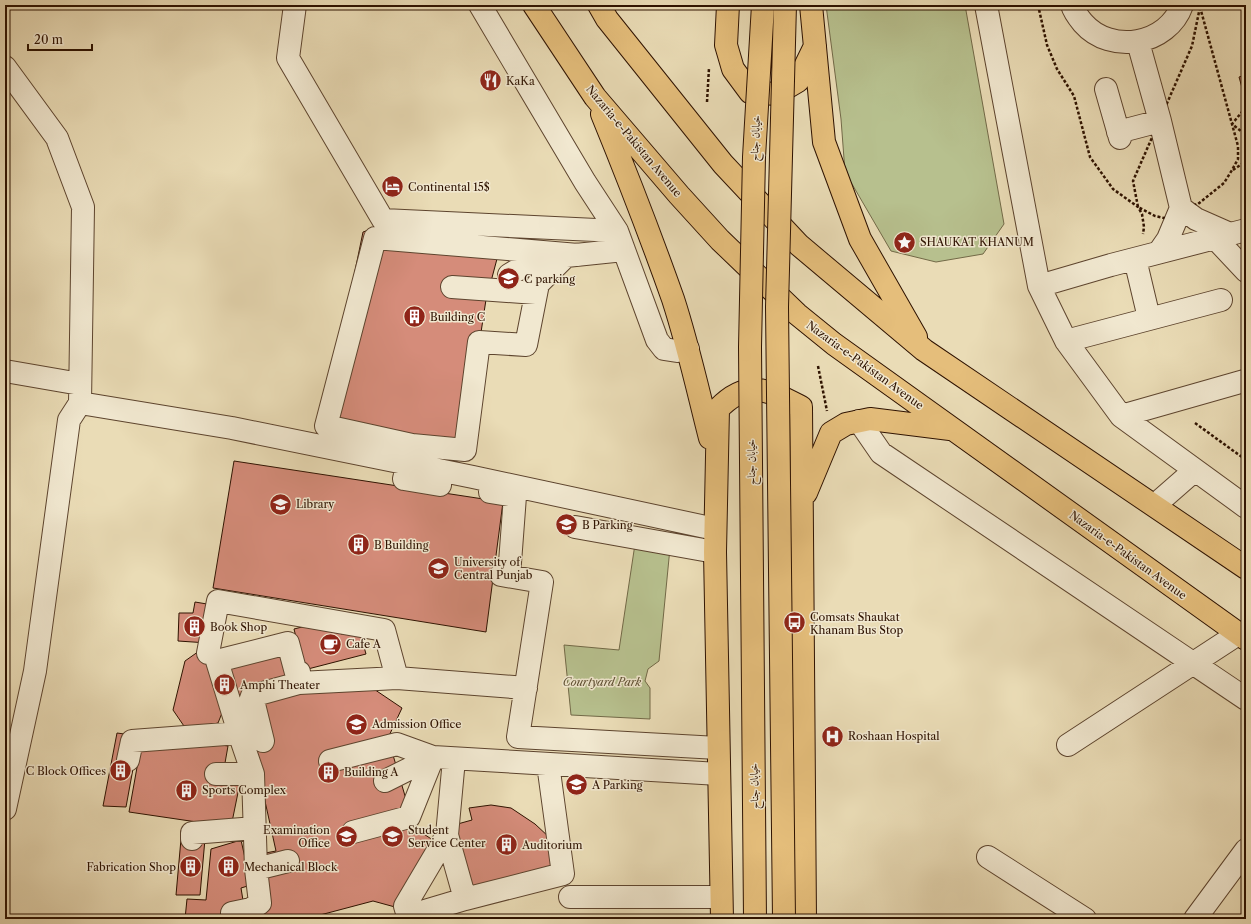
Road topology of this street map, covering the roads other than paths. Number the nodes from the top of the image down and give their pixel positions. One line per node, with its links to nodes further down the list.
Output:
1 (295, 5): 20 (street)
2 (480, 5): 20 (street)
3 (534, 5): 16 (main road, Nazaria-e-Pakistan Avenue)
4 (599, 5): 33 (main road)
5 (728, 5): 13 (main road)
6 (763, 5): 85 (main road, خیابان جناح, bridge)
7 (785, 5): 86 (main road, bridge)
8 (811, 5): 13 (main road)
9 (986, 5): 27 (street)
10 (1072, 5): 12 (street)
11 (1182, 5): 12 (street)
12 (1138, 42): 17 (street)
13 (815, 46): 33 (main road)
14 (5, 67): 36 (street)
15 (1106, 89): 17 (street)
16 (595, 97): 32 (main road); 39 (main road, Nazaria-e-Pakistan Avenue)
17 (1160, 121): 18 (street)
18 (1181, 208): 19 (street); 21 (street)
19 (1236, 239): 21 (street); 24 (street)
20 (620, 241): 22 (street); 32 (street)
21 (1159, 252): 23 (street)
22 (572, 256): 25 (street); 28 (street); 40 (street)
23 (1135, 260): 27 (street); 30 (street)
24 (1246, 271)
25 (509, 275)
26 (452, 286): 28 (street)
27 (1039, 286): 31 (street)
28 (536, 293): 40 (street)
29 (1221, 300): 30 (street)
30 (1149, 318): 31 (street)
31 (1066, 341): 37 (street)
32 (688, 349): 41 (main road)
33 (924, 350): 44 (main road)
34 (5, 370): 36 (street)
35 (1245, 381): 37 (street)
36 (80, 393): 40 (street); 70 (street)
37 (1121, 416): 42 (street)
38 (859, 421): 39 (main road); 43 (main road); 52 (street)
39 (953, 429): 50 (main road, Nazaria-e-Pakistan Avenue)
40 (410, 455): 47 (street); 55 (street)
41 (717, 466): 43 (main road); 47 (main road)
42 (1195, 470): 44 (street); 45 (street)
43 (802, 502): 87 (main road)
44 (1155, 505): 49 (main road)
45 (1246, 507)
46 (575, 527): 48 (street)
47 (715, 529): 48 (main road)
48 (715, 552): 61 (main road)
49 (1246, 568)
50 (1242, 636): 52 (street)
51 (210, 650): 53 (street); 54 (street); 58 (street)
52 (1192, 663): 57 (street); 60 (street)
53 (300, 675): 54 (street); 56 (street)
54 (397, 678): 55 (street)
55 (526, 688): 61 (street)
56 (252, 696): 58 (street); 59 (street)
57 (1246, 699)
58 (239, 734): 63 (street); 67 (street)
59 (263, 741)
60 (1068, 745)
61 (718, 748): 68 (main road)
62 (444, 758): 64 (street); 65 (street); 69 (street); 72 (street); 73 (street)
63 (128, 760)
64 (330, 760)
65 (548, 764): 68 (street); 81 (street)
66 (216, 774): 67 (street)
67 (253, 774): 71 (street)
68 (719, 774): 80 (main road)
69 (385, 782)
70 (5, 809)
71 (255, 828): 74 (street); 78 (street)
72 (352, 832)
73 (447, 835): 81 (street); 83 (street)
74 (192, 839)
75 (1246, 850): 89 (street)
76 (988, 857): 88 (street)
77 (288, 861): 78 (street)
78 (256, 869): 82 (street)
79 (570, 897): 80 (street)
80 (721, 897): 84 (main road)
81 (465, 899): 83 (street)
82 (245, 914)
83 (400, 918)
84 (722, 919)
85 (756, 919)
86 (784, 919)
87 (805, 919)
88 (1085, 919)
89 (1195, 919)

